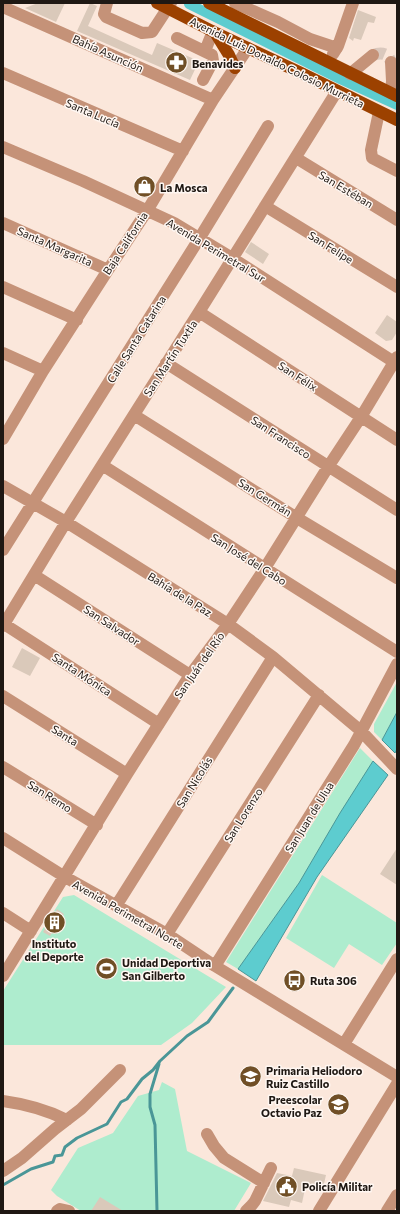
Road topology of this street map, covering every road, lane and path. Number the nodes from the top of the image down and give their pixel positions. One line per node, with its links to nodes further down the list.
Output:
1 (107, 3): 6 (street)
2 (157, 3): 6 (main road, Avenida Luis Donaldo Colosio Murrieta)
3 (209, 3): 14 (main road, Avenida Luis Donaldo Colosio Murrieta)
4 (235, 3): 11 (street)
5 (353, 3): 11 (street)
6 (170, 6): 8 (main road, Avenida Luis Donaldo Colosio Murrieta)
7 (3, 7): 22 (street, Bahía Asunción)
8 (214, 32): 10 (main road, Avenida Luis Donaldo Colosio Murrieta); 12 (street); 16 (main road)
9 (177, 38): 12 (street)
10 (248, 48): 16 (street, Baja California); 21 (main road, Avenida Luis Donaldo Colosio Murrieta)
11 (337, 48): 14 (street)
12 (205, 51): 19 (street)
13 (373, 55): 18 (street)
14 (328, 62): 18 (main road, Avenida Luis Donaldo Colosio Murrieta)
15 (391, 62): 20 (street)
16 (235, 68): 22 (street, Baja California)
17 (3, 73): 27 (street, Santa Lucía)
18 (350, 74): 20 (main road, Avenida Luis Donaldo Colosio Murrieta)
19 (203, 80)
20 (394, 86)
21 (337, 91): 23 (main road, Avenida Luis Donaldo Colosio Murrieta); 28 (street, San Martín Tuxtla)
22 (213, 100): 27 (street, Baja California)
23 (379, 112): 24 (main road, Avenida Luis Donaldo Colosio Murrieta); 29 (street)
24 (397, 120)
25 (268, 126): 34 (street, Calle Santa Catarina)
26 (3, 147): 31 (street, Avenida Perimetral Sur)
27 (183, 151): 31 (street, Baja California)
28 (296, 158): 30 (street, San Martín Tuxtla); 32 (street, San Estéban)
29 (397, 171)
30 (266, 206): 35 (street, San Martín Tuxtla); 37 (street, San Felipe)
31 (147, 211): 34 (street, Avenida Perimetral Sur); 36 (street, Baja California)
32 (397, 220)
33 (3, 223): 36 (street, Santa Margarita)
34 (199, 239): 35 (street, Avenida Perimetral Sur); 53 (street, Calle Santa Catarina)
35 (232, 258): 39 (street, San Martín Tuxtla); 42 (street, Avenida Perimetral Sur)
36 (108, 270): 40 (street, Baja California)
37 (397, 287)
38 (3, 288): 40 (street)
39 (199, 312): 43 (street, San Martín Tuxtla); 46 (street, San Félix)
40 (77, 320): 44 (street, Baja California)
41 (3, 353): 44 (street)
42 (396, 361): 46 (street, San Juán del Río)
43 (166, 363): 45 (street, San Martín Tuxtla); 51 (street, San Francisco)
44 (43, 371): 47 (street, Baja California)
45 (134, 415): 50 (street, San Martín Tuxtla); 55 (street, San Germán)
46 (361, 417): 49 (street, San Félix); 51 (street, San Juán del Río)
47 (8, 421): 48 (street, Baja California)
48 (3, 439)
49 (397, 440)
50 (102, 465): 56 (street, San Martín Tuxtla); 58 (street, San José del Cabo)
51 (328, 467): 54 (street, San Francisco); 55 (street, San Juán del Río)
52 (3, 486): 53 (street, Bahía de la Paz)
53 (33, 503): 56 (street, Bahía de la Paz); 57 (street, Calle Santa Catarina)
54 (397, 510)
55 (297, 518): 58 (street, San Juán del Río); 60 (street, San Germán)
56 (66, 522): 59 (street, San Martín Tuxtla); 61 (street, Bahía de la Paz)
57 (3, 550)
58 (265, 568): 61 (street, San Juán del Río); 63 (street, San José del Cabo)
59 (34, 575): 62 (street, San Martín Tuxtla); 66 (street, San Salvador)
60 (397, 578)
61 (228, 624): 64 (street, Bahía de la Paz); 66 (street, San Juán del Río)
62 (4, 625): 69 (street, Santa Mónica)
63 (397, 652)
64 (273, 658): 67 (street, Bahía de la Paz); 77 (street, San Nicolás)
65 (397, 664): 70 (street, San Juan de Ulua)
66 (190, 675): 69 (street, San Juán del Río)
67 (319, 695): 70 (street, Bahía de la Paz); 80 (street, San Lorenzo)
68 (3, 696): 73 (street, Santa)
69 (159, 724): 73 (street, San Juán del Río)
70 (361, 731): 72 (street, Bahía de la Paz); 82 (street, San Juan de Ulua)
71 (3, 766): 74 (street, San Remo)
72 (397, 769)
73 (127, 774): 74 (street, San Juán del Río)
74 (97, 825): 76 (street, San Juán del Río)
75 (3, 838): 76 (street, Avenida Perimetral Norte)
76 (65, 877): 77 (street, Avenida Perimetral Norte); 79 (street, San Juán del Río)
77 (116, 906): 80 (street, Avenida Perimetral Norte)
78 (3, 913): 79 (street)
79 (31, 931): 83 (street, San Juán del Río)
80 (167, 934): 82 (street, Avenida Perimetral Norte)
81 (397, 959): 84 (street)
82 (216, 966): 84 (street, Avenida Perimetral Norte)
83 (3, 976)
84 (344, 1044): 86 (street, Avenida Perimetral Norte)
85 (120, 1070): 89 (street)
86 (397, 1077)
87 (397, 1084): 96 (street)
88 (3, 1101): 89 (street)
89 (67, 1120): 92 (street)
90 (207, 1134): 93 (street)
91 (271, 1168): 93 (street)
92 (3, 1171)
93 (264, 1183): 95 (street)
94 (397, 1195): 97 (street)
95 (250, 1210)
96 (319, 1211)
97 (387, 1211)

